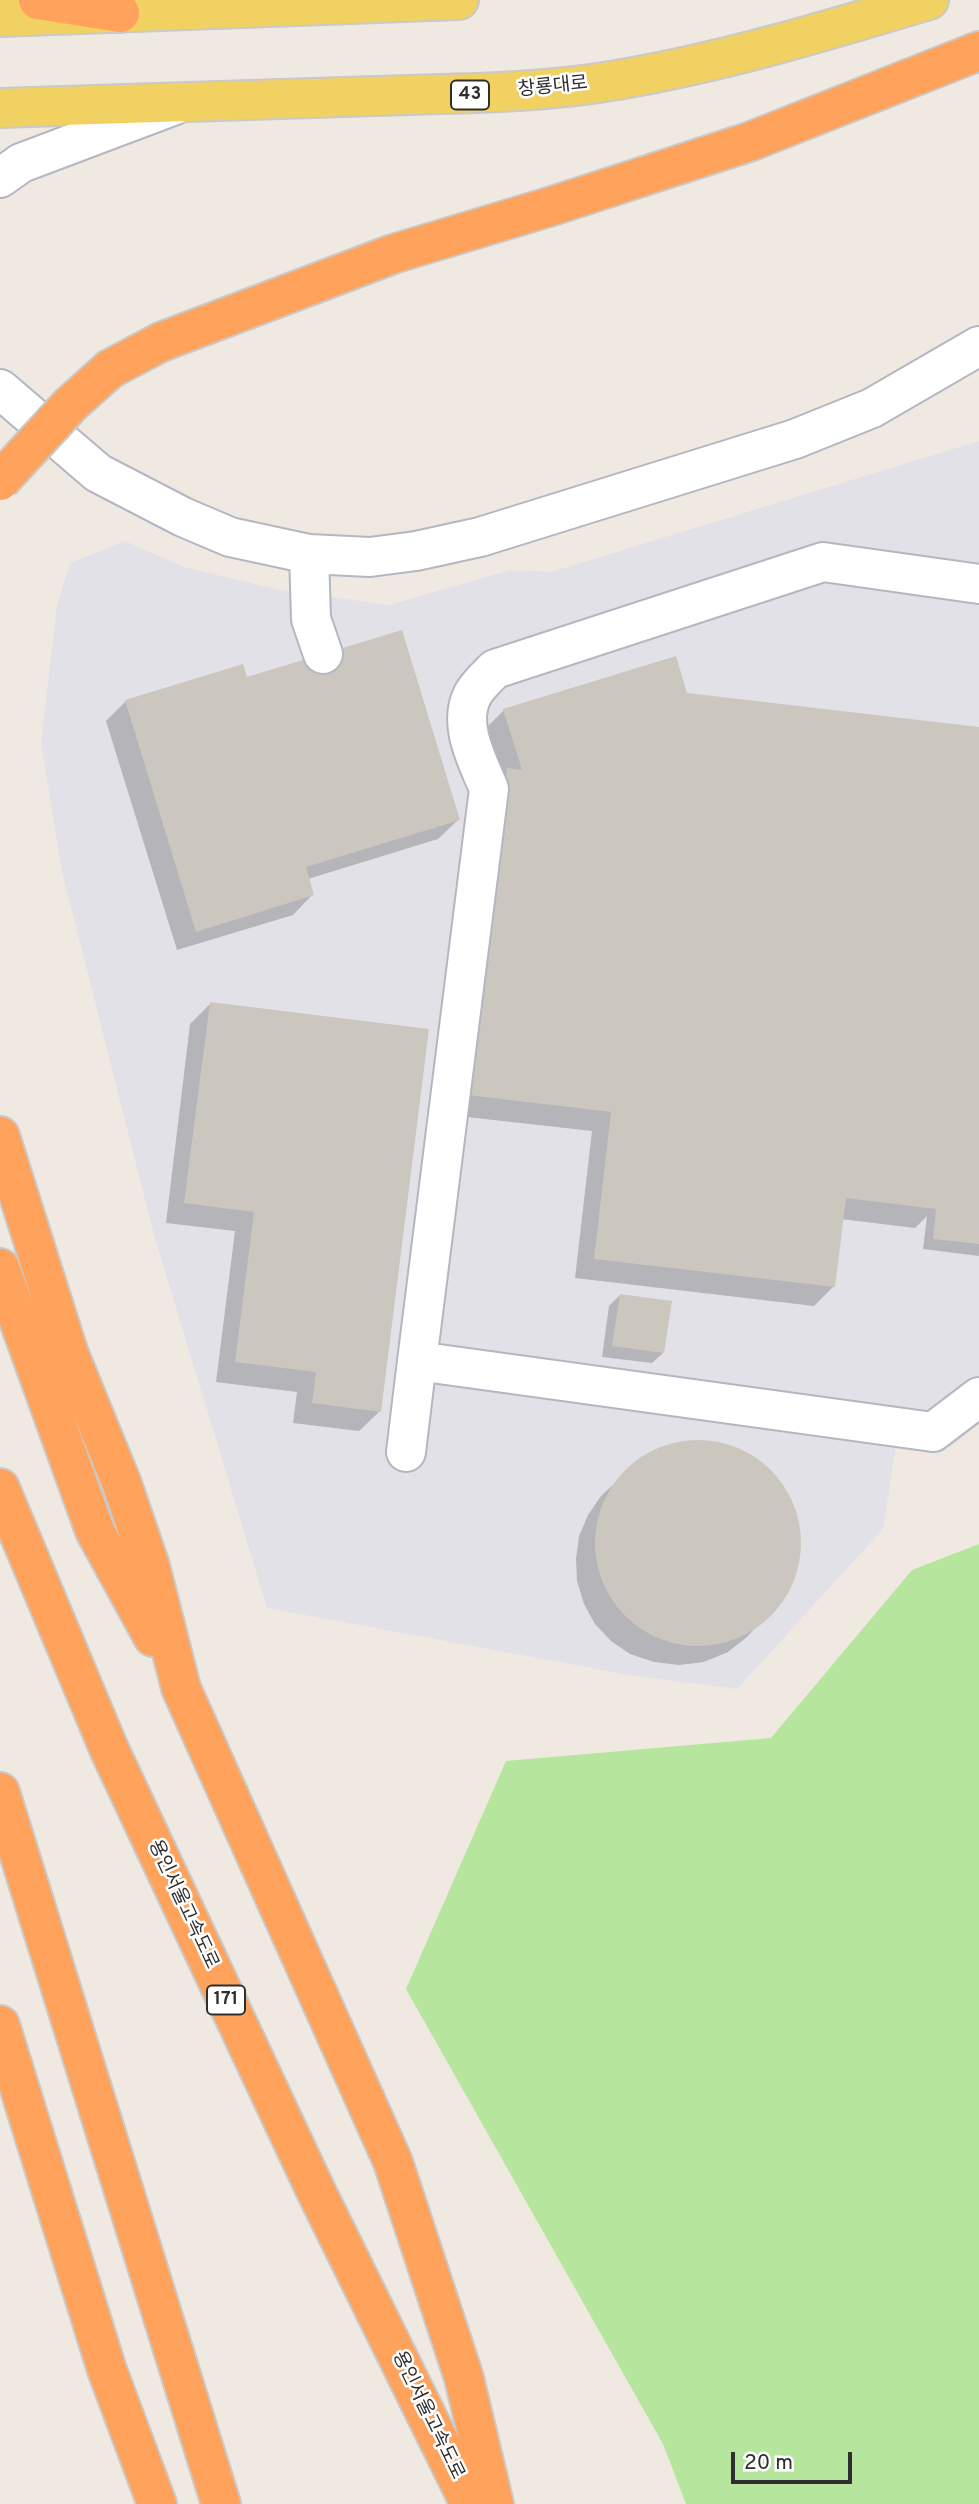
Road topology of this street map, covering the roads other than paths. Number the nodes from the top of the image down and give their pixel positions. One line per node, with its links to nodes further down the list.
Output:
1 (37, 0): 4 (highway)
2 (459, 0): 4 (main road)
3 (929, 0): 7 (main road, 창룡대로 / 43)
4 (120, 13): 5 (main road)
5 (0, 17)
6 (979, 51): 12 (highway, bridge)
7 (177, 105): 8 (main road, 창룡대로 / 43); 9 (lane)
8 (0, 108)
9 (0, 178)
10 (979, 346): 13 (lane)
11 (0, 389): 13 (lane)
12 (0, 481)
13 (309, 554): 15 (lane)
14 (979, 584): 18 (lane)
15 (323, 654)
16 (0, 1136): 22 (highway)
17 (0, 1268): 22 (highway)
18 (417, 1361): 19 (lane); 20 (lane)
19 (979, 1397)
20 (406, 1452)
21 (0, 1488): 27 (highway, 용인서울고속도로 / 171)
22 (181, 1688): 28 (highway)
23 (0, 1792): 26 (highway)
24 (0, 2025): 25 (highway)
25 (157, 2504)
26 (221, 2504)
27 (470, 2504)
28 (494, 2504)

